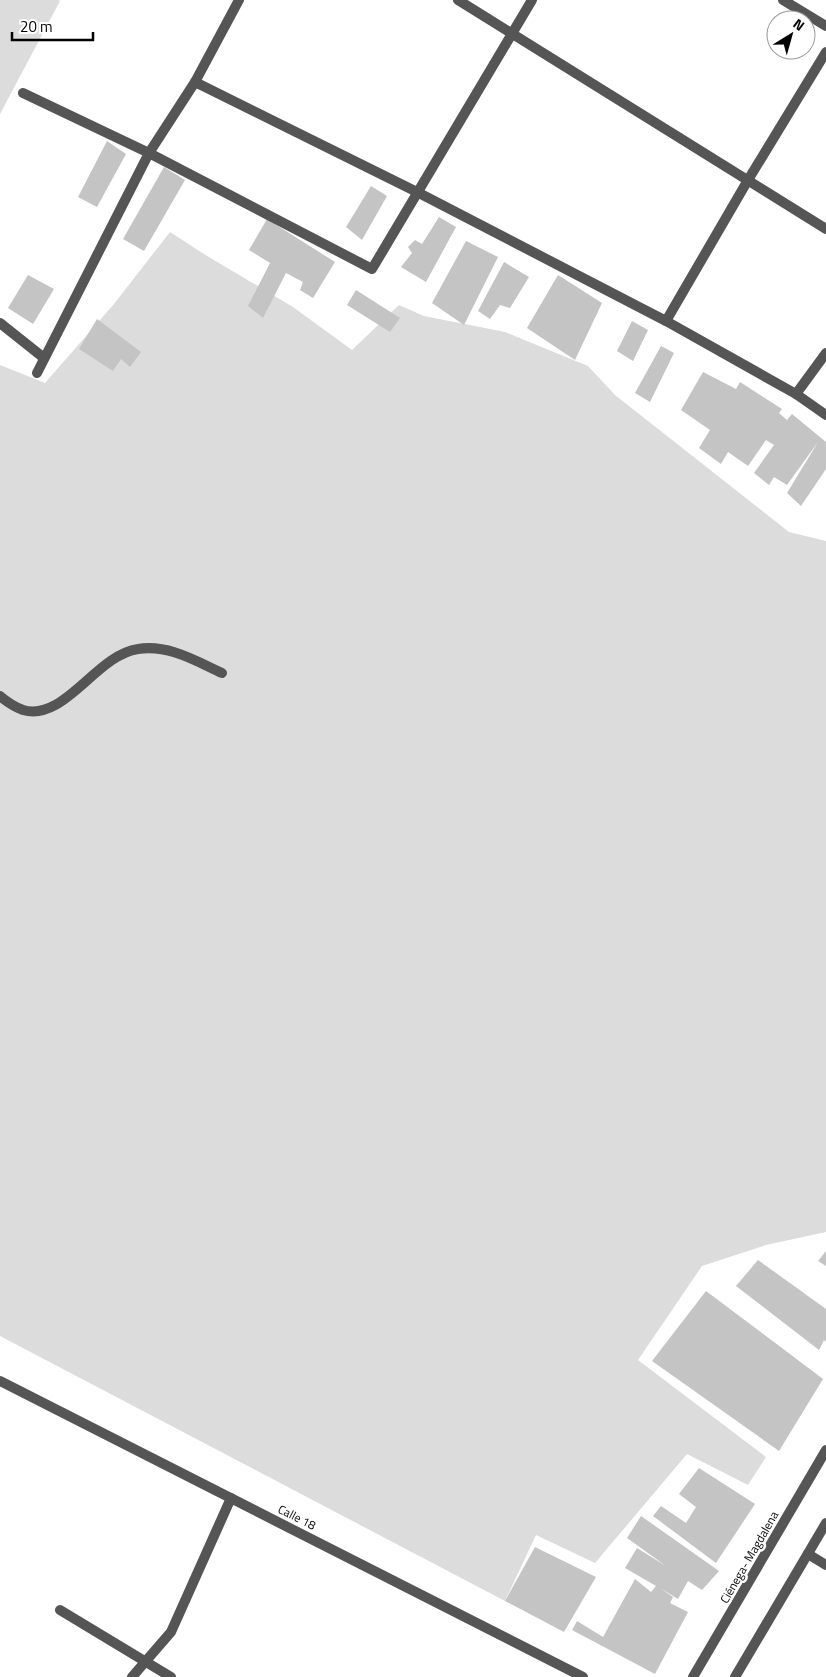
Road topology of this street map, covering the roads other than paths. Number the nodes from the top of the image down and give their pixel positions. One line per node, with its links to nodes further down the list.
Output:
1 (239, 0): 8 (street)
2 (458, 0): 6 (street)
3 (532, 0): 6 (street)
4 (783, 0): 5 (street)
5 (826, 26)
6 (512, 34): 11 (street); 12 (street)
7 (826, 52): 11 (street)
8 (195, 82): 10 (street); 12 (street)
9 (23, 93): 10 (street)
10 (149, 153): 12 (street); 17 (street)
11 (748, 180): 13 (street); 14 (street)
12 (416, 192): 14 (street)
13 (826, 228)
14 (666, 321): 19 (street)
15 (0, 323): 17 (street)
16 (826, 353): 19 (street)
17 (44, 358): 18 (street)
18 (37, 374)
19 (796, 394): 20 (street)
20 (826, 414)
21 (222, 673): 22 (street)
22 (0, 696)
23 (0, 1380): 25 (street, Calle 18)
24 (826, 1450): 34 (street, Ciénega- Magdalena)
25 (231, 1498): 30 (street); 33 (street, Calle 18)
26 (826, 1523): 27 (street)
27 (808, 1554): 28 (street); 35 (street)
28 (826, 1564)
29 (60, 1610): 30 (street)
30 (146, 1661): 31 (street); 32 (street)
31 (132, 1677)
32 (171, 1677)
33 (583, 1677)
34 (693, 1677)
35 (735, 1677)

